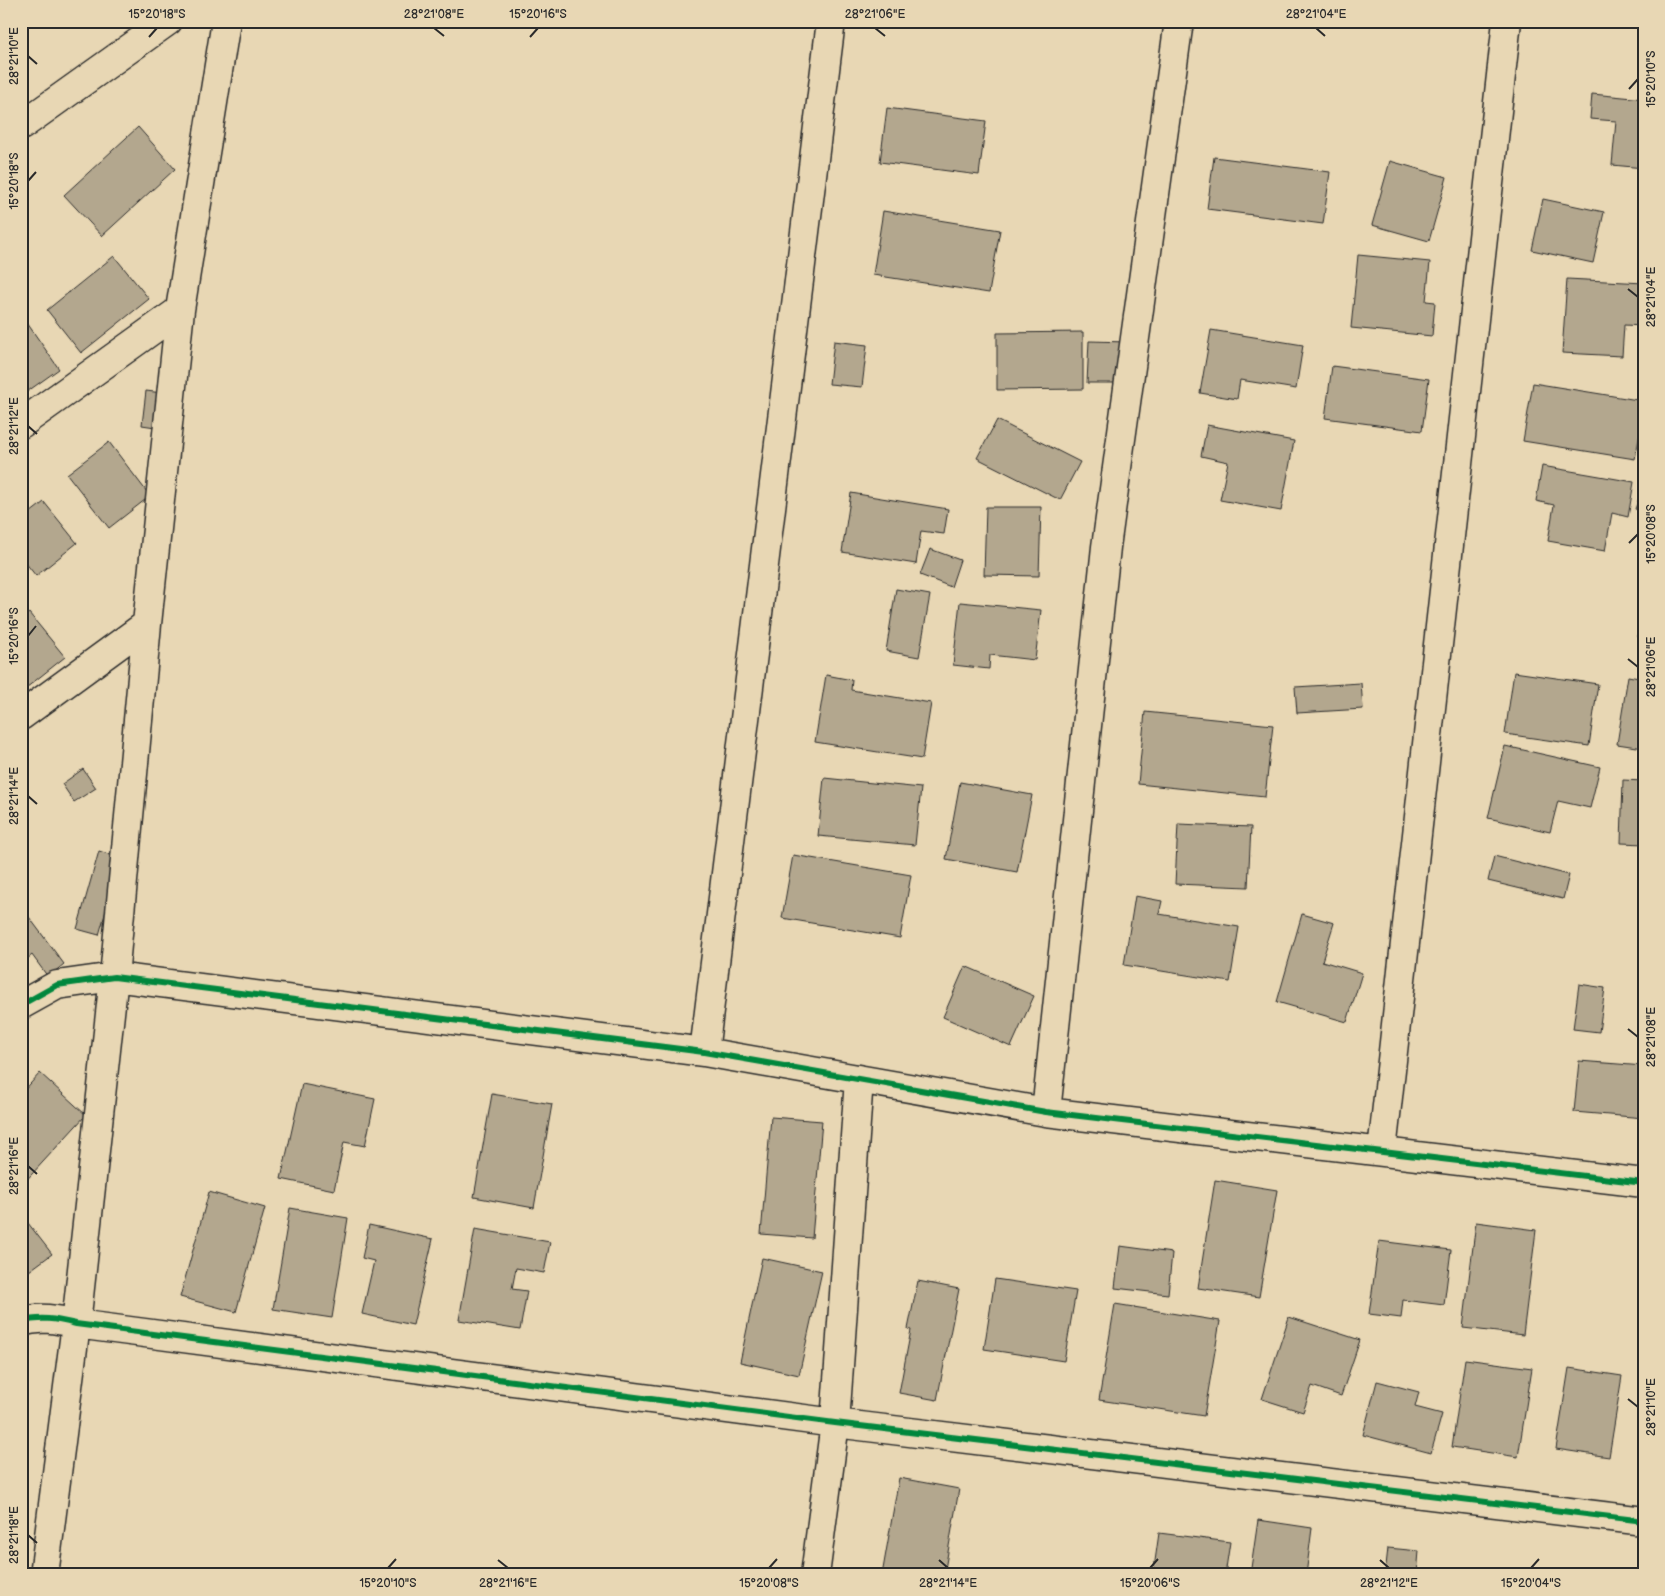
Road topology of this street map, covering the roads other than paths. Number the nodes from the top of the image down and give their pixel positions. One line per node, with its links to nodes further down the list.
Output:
1 (168, 21): 6 (street)
2 (226, 21): 7 (street)
3 (831, 21): 13 (street)
4 (1179, 21): 15 (street)
5 (1508, 21): 16 (street)
6 (21, 126)
7 (180, 310): 8 (street); 9 (street)
8 (21, 424)
9 (147, 624): 10 (street); 11 (street)
10 (21, 716)
11 (114, 976): 12 (street); 13 (street); 19 (street)
12 (21, 1005)
13 (704, 1052): 14 (street)
14 (859, 1079): 15 (street); 20 (street)
15 (1046, 1112): 16 (street)
16 (1382, 1151): 17 (street)
17 (1644, 1183)
18 (21, 1322): 19 (street)
19 (76, 1324): 20 (street); 22 (street)
20 (835, 1423): 21 (street); 23 (street)
21 (1644, 1521)
22 (44, 1575)
23 (816, 1575)

